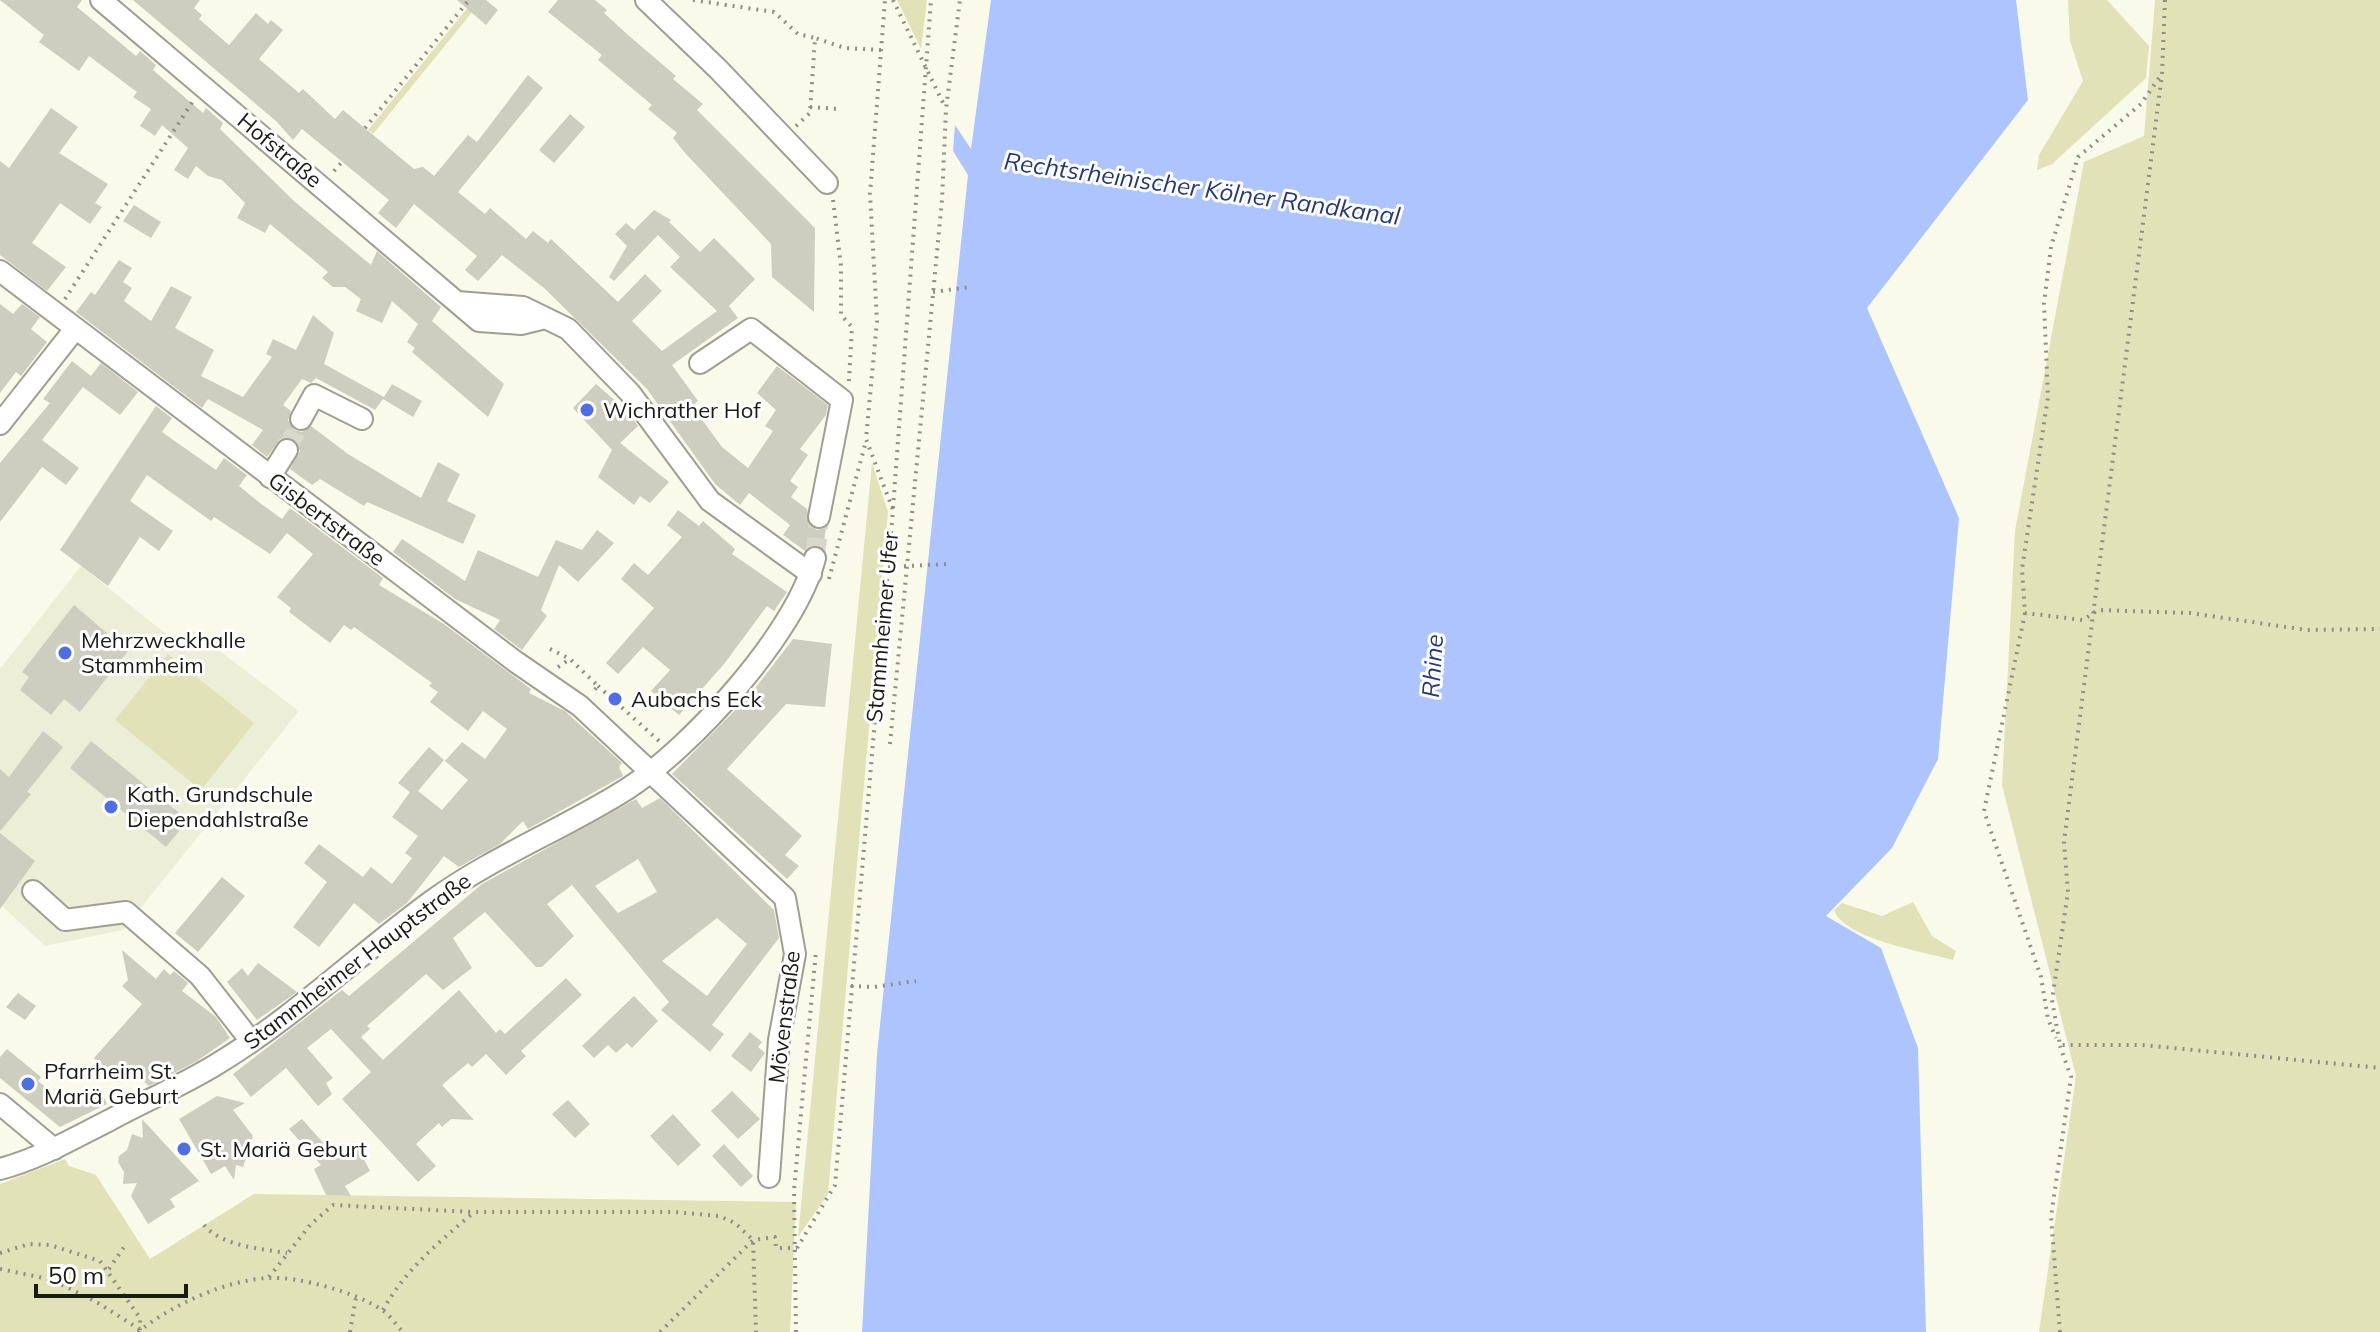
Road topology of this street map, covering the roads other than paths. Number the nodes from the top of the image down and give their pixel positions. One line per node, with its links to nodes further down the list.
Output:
1 (101, 0): 13 (street, Hofstraße)
2 (646, 0): 3 (street)
3 (827, 183)
4 (0, 271): 5 (street, Gisbertstraße)
5 (75, 329): 9 (street); 11 (street, Gisbertstraße)
6 (700, 363): 12 (street)
7 (301, 419): 8 (street)
8 (362, 419)
9 (0, 424)
10 (287, 450): 11 (street)
11 (270, 477): 14 (street, Gisbertstraße)
12 (819, 517)
13 (816, 573): 14 (street, Stammheimer Hauptstraße)
14 (649, 773): 16 (street, Stammheimer Hauptstraße); 20 (street, Mövenstraße)
15 (33, 891): 16 (street)
16 (251, 1041): 18 (street, Stammheimer Hauptstraße)
17 (0, 1104): 18 (street)
18 (54, 1149): 19 (street, Stammheimer Hauptstraße)
19 (0, 1169)
20 (769, 1177)

